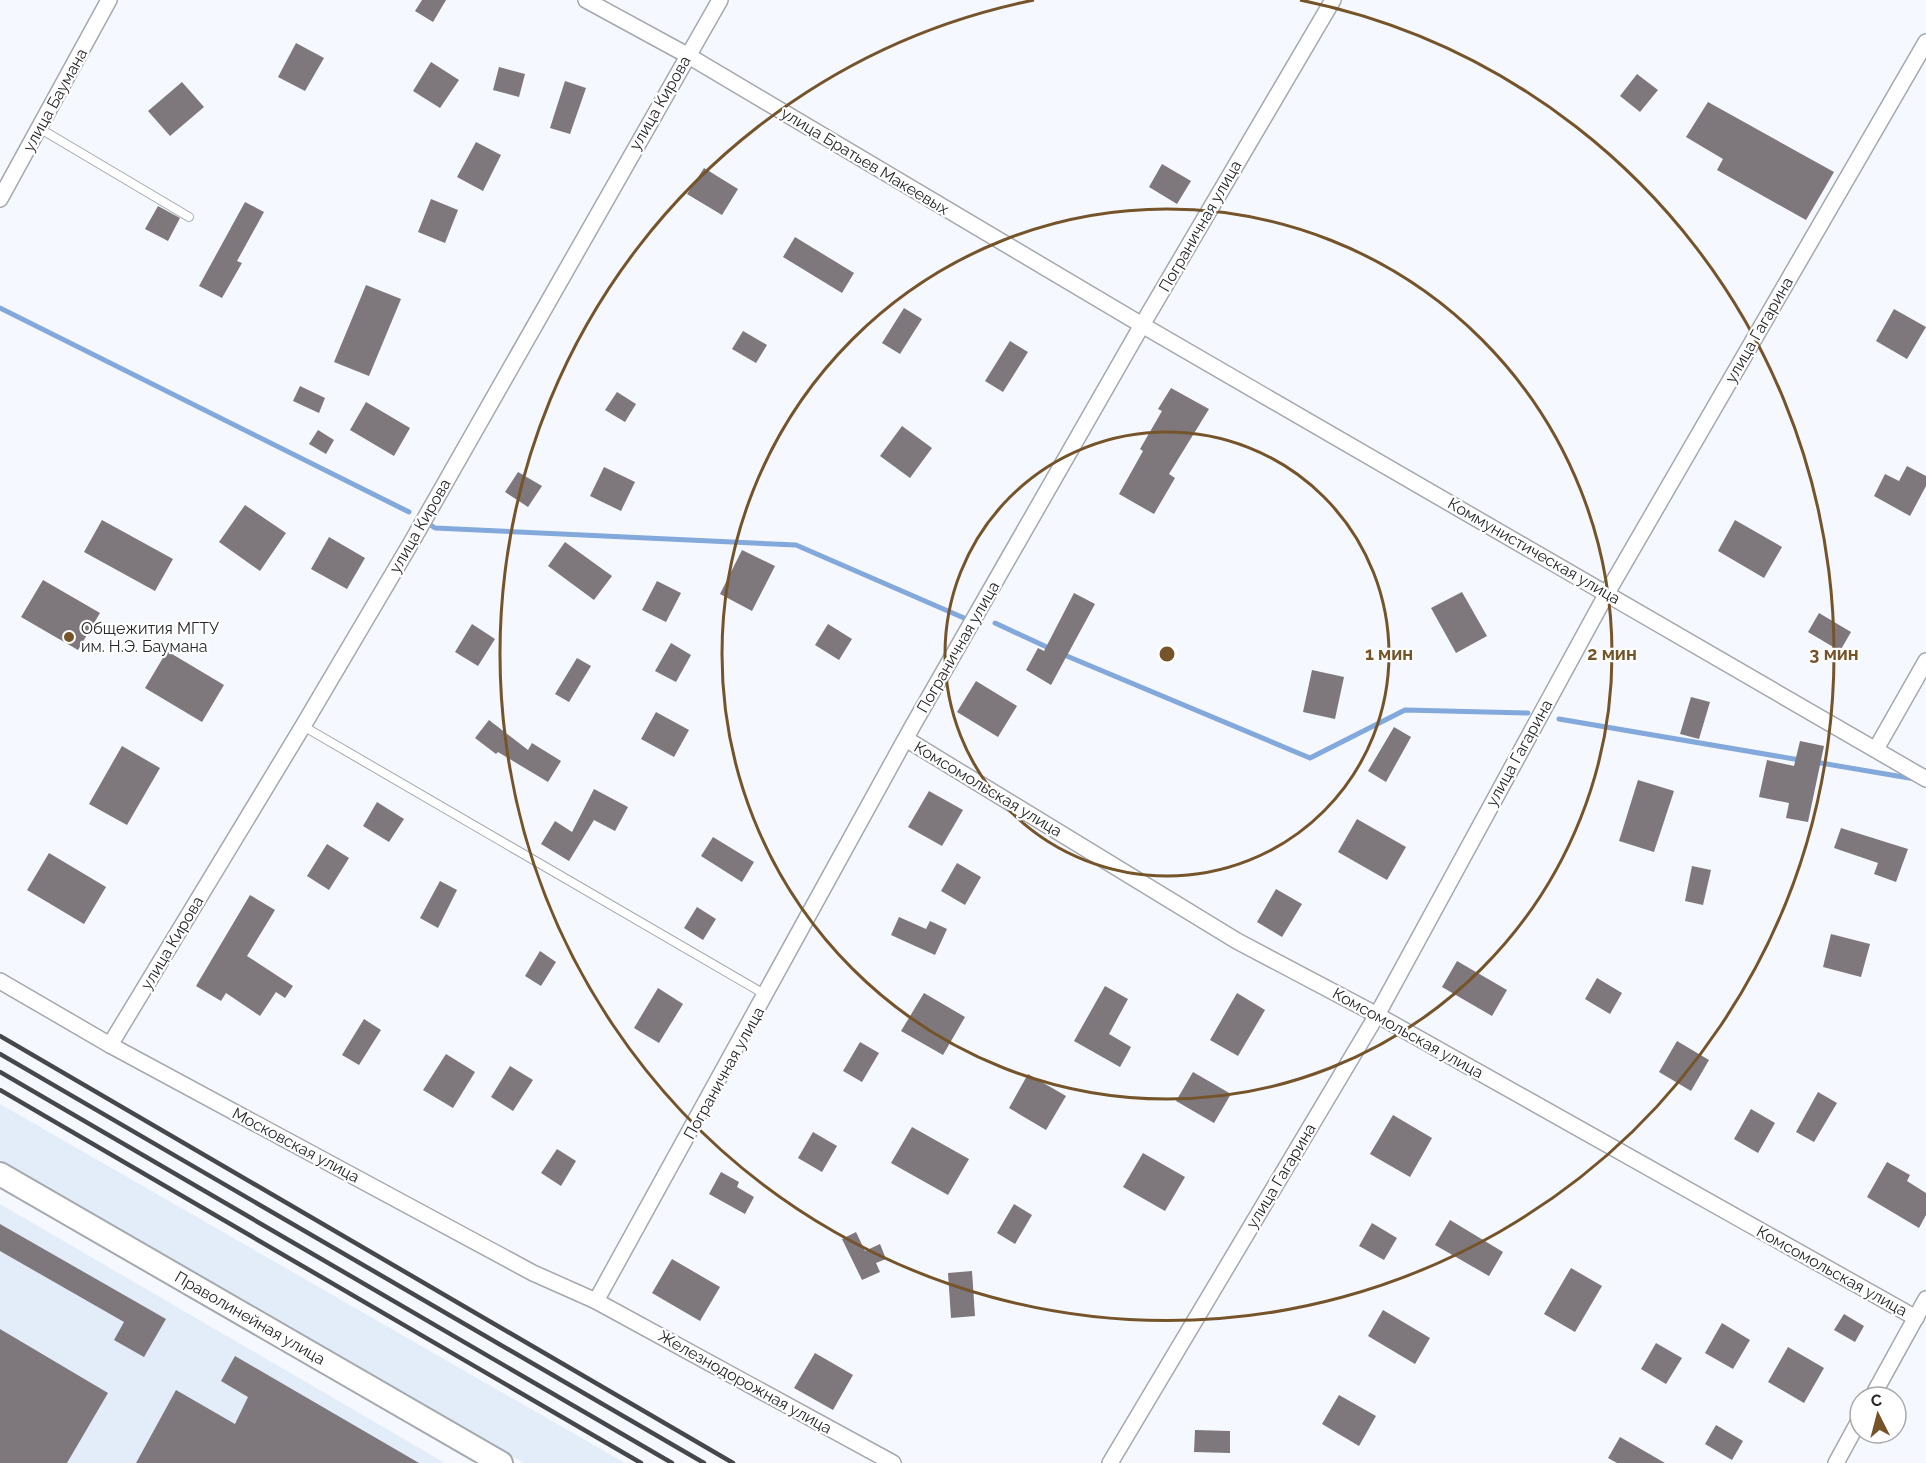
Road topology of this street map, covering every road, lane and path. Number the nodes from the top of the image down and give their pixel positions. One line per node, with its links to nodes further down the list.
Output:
1 (109, 0): 7 (street, улица Баумана)
2 (586, 0): 6 (street, улица Братьев Макеевых)
3 (720, 0): 6 (street, улица Кирова)
4 (1333, 0): 10 (street, Пограничная улица)
5 (1926, 42): 11 (street, улица Гагарина)
6 (687, 55): 10 (street, улица Братьев Макеевых); 13 (street, улица Кирова)
7 (39, 128): 8 (street, улица Баумана); 9 (lane)
8 (0, 199)
9 (189, 216)
10 (1142, 325): 11 (street, Коммунистическая улица); 14 (street, Пограничная улица)
11 (1607, 592): 15 (street, Коммунистическая улица); 19 (street, улица Гагарина)
12 (1926, 661): 15 (street)
13 (303, 726): 18 (lane); 20 (street, улица Кирова)
14 (906, 739): 18 (street, Пограничная улица); 19 (street, Комсомольская улица)
15 (1876, 749): 16 (street, Коммунистическая улица)
16 (1926, 779)
17 (0, 981): 20 (street, Московская улица)
18 (767, 995): 23 (street, Пограничная улица)
19 (1377, 1015): 24 (street, Комсомольская улица); 29 (street, улица Гагарина)
20 (110, 1045): 23 (street, Московская улица)
21 (0, 1174): 27 (main road, Праволинейная улица)
22 (1926, 1299): 24 (street)
23 (596, 1301): 28 (street, Железнодорожная улица)
24 (1916, 1318): 25 (street)
25 (1879, 1385)
26 (1848, 1441): 30 (street)
27 (501, 1463)
28 (893, 1463)
29 (1110, 1463)
30 (1836, 1463)

